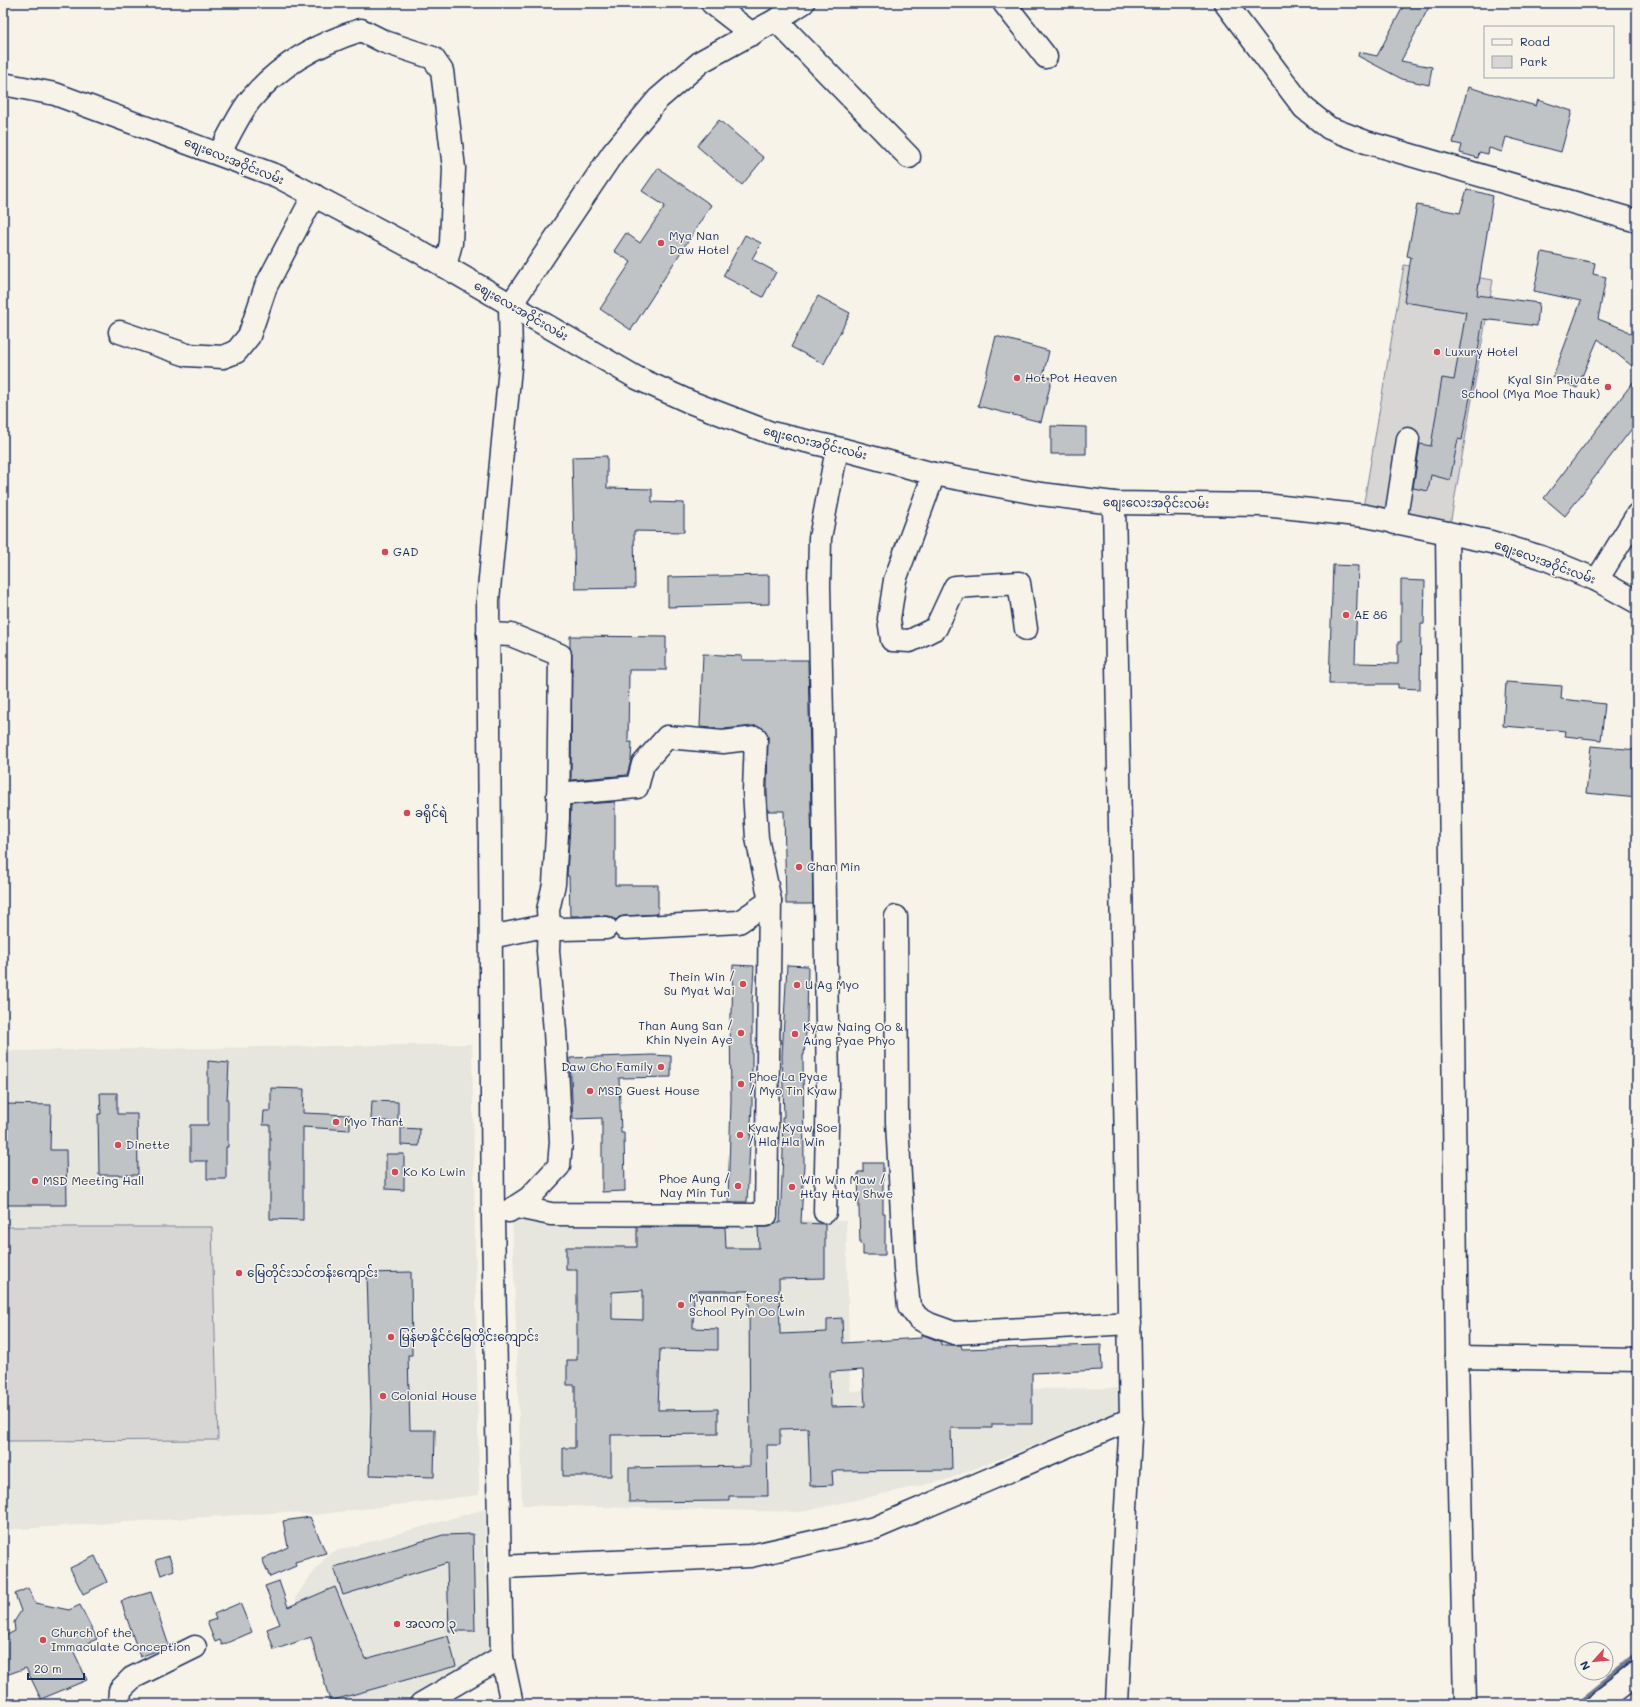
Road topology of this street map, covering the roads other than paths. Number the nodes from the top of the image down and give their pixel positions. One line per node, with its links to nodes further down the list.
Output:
1 (712, 3): 6 (street)
2 (803, 3): 5 (street)
3 (1004, 3): 7 (street)
4 (1225, 3): 12 (street)
5 (776, 20): 6 (street); 10 (street)
6 (752, 34): 14 (street)
7 (1046, 57)
8 (3, 84): 9 (street, စျေးလေးအဝိုင်းလမ်း)
9 (219, 154): 11 (street, စျေးလေးအဝိုင်းလမ်း); 13 (street)
10 (909, 157)
11 (314, 195): 13 (street, စျေးလေးအဝိုင်းလမ်း); 15 (street)
12 (1637, 221)
13 (445, 267): 14 (street, စျေးလေးအဝိုင်းလမ်း)
14 (510, 306): 17 (street, စျေးလေးအဝိုင်းလမ်း); 26 (street)
15 (120, 332)
16 (1408, 439): 21 (street)
17 (837, 449): 18 (street, စျေးလေးအဝိုင်းလမ်း); 33 (street)
18 (934, 474): 19 (street, စျေးလေးအဝိုင်းလမ်း); 25 (street)
19 (1114, 503): 21 (street, စျေးလေးအဝိုင်းလမ်း); 35 (street)
20 (1637, 515): 23 (street)
21 (1395, 523): 22 (street, စျေးလေးအဝိုင်းလမ်း)
22 (1447, 533): 23 (street, စျေးလေးအဝိုင်းလမ်း); 36 (street)
23 (1597, 580): 24 (street, စျေးလေးအဝိုင်းလမ်း)
24 (1637, 602)
25 (1026, 629)
26 (488, 634): 27 (street); 31 (street)
27 (558, 794): 28 (street); 30 (street)
28 (770, 901): 30 (street); 32 (street)
29 (896, 917): 35 (street)
30 (549, 925): 31 (street); 32 (street)
31 (491, 937): 34 (street)
32 (517, 1207): 34 (street)
33 (825, 1212)
34 (493, 1220): 39 (street)
35 (1130, 1323): 38 (street)
36 (1457, 1357): 37 (street); 47 (street)
37 (1637, 1360)
38 (1131, 1419): 39 (street); 46 (street)
39 (500, 1567): 41 (street)
40 (195, 1648): 43 (street)
41 (502, 1657): 44 (street); 45 (street)
42 (1637, 1674): 48 (street)
43 (119, 1704)
44 (421, 1704)
45 (512, 1704)
46 (1117, 1704)
47 (1465, 1704)
48 (1598, 1704)

